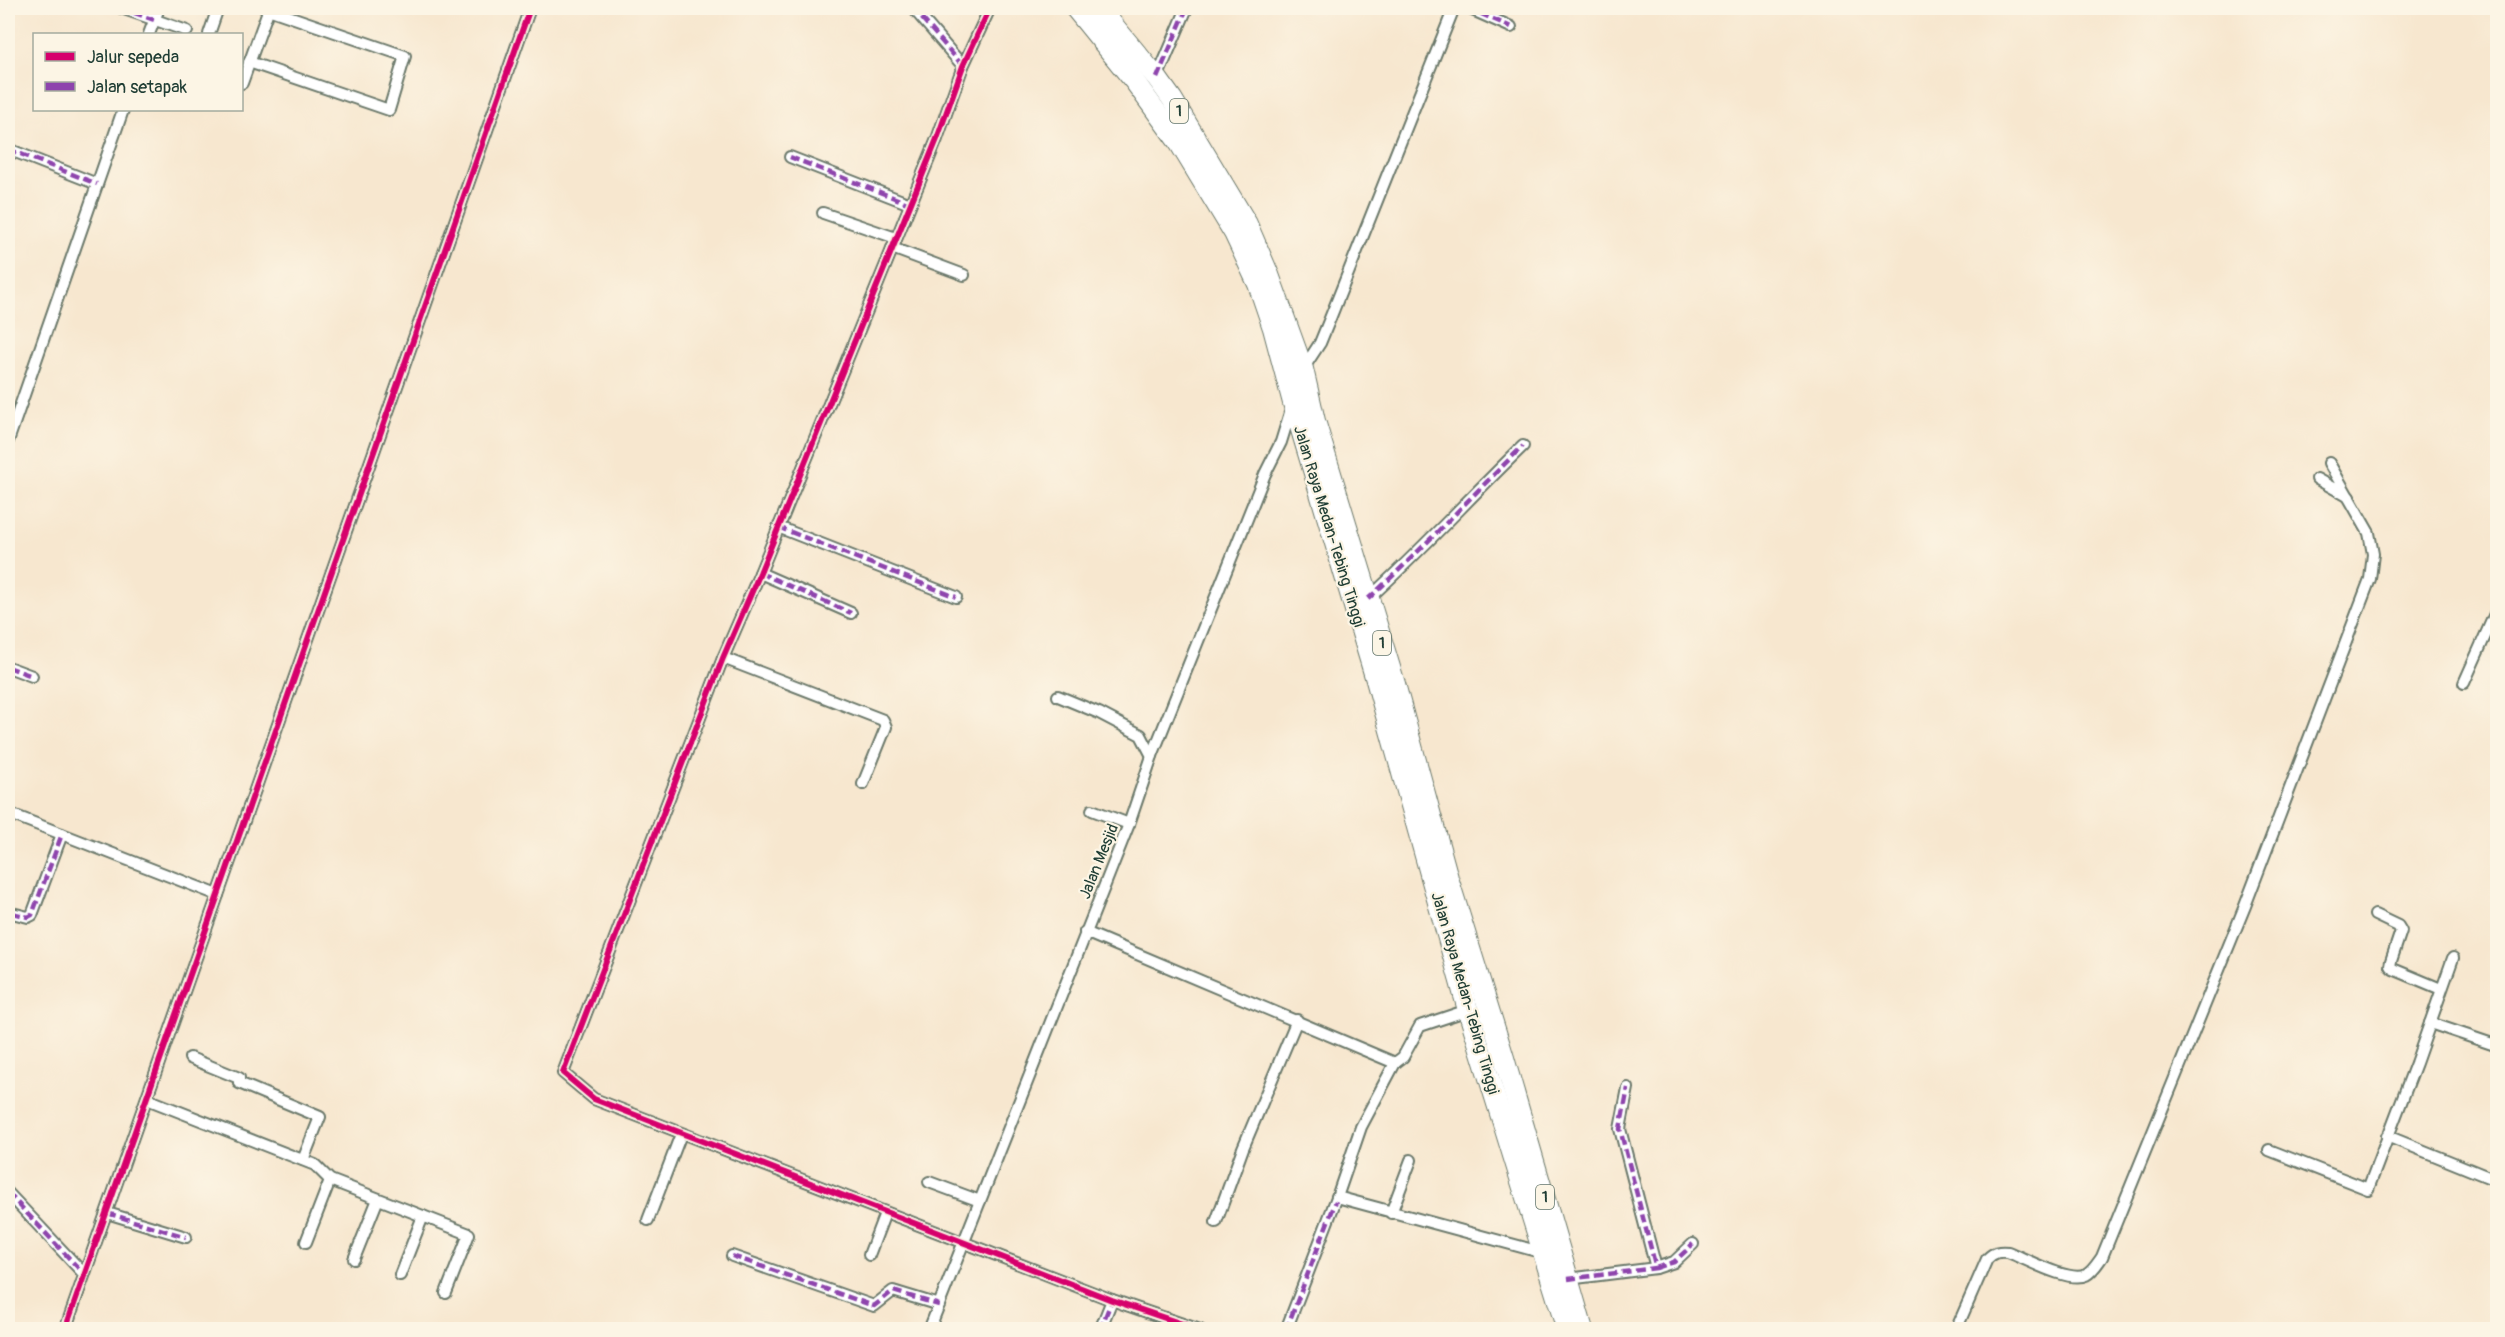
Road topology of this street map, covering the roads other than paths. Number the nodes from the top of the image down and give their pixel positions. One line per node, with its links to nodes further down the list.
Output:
1 (121, 8): 13 (street)
2 (159, 8): 13 (street)
3 (218, 8): 17 (street)
4 (267, 8): 18 (street); 18 (street)
5 (530, 8): 54 (street)
6 (913, 8): 19 (street)
7 (990, 8): 19 (street)
8 (1075, 8): 31 (highway, Jalan Raya Medan-Tebing Tinggi / 1)
9 (1099, 8): 20 (highway, Jalan Raya Medan-Tebing Tinggi / 1)
10 (1187, 8): 20 (street)
11 (1453, 8): 30 (street)
12 (1468, 8): 14 (street)
13 (154, 20): 15 (street); 16 (street)
14 (1511, 27)
15 (187, 31)
16 (149, 33)
17 (209, 33)
18 (249, 62): 21 (street)
19 (963, 66): 26 (street)
20 (1157, 78): 30 (highway, Jalan Raya Medan-Tebing Tinggi / 1)
21 (243, 80)
22 (123, 111): 25 (street)
23 (8, 149): 25 (street)
24 (790, 157): 26 (street)
25 (97, 184): 32 (street)
26 (910, 204): 28 (street)
27 (823, 213): 28 (street)
28 (894, 243): 29 (street); 37 (street)
29 (964, 275)
30 (1303, 369): 40 (highway, Jalan Raya Medan-Tebing Tinggi / 1)
31 (1293, 403): 48 (street, Jalan Mesjid); 60 (highway, Jalan Raya Medan-Tebing Tinggi / 1)
32 (9, 435)
33 (1523, 446): 40 (street)
34 (2329, 463): 36 (street)
35 (2317, 479): 36 (street)
36 (2350, 497): 109 (street)
37 (778, 527): 38 (street); 39 (street)
38 (760, 573): 42 (street); 43 (street)
39 (956, 597)
40 (1368, 599): 66 (highway, Jalan Raya Medan-Tebing Tinggi / 1)
41 (2498, 607): 46 (street)
42 (851, 613)
43 (723, 657): 49 (street); 69 (street)
44 (8, 667): 45 (street)
45 (32, 676)
46 (2464, 683)
47 (1058, 696): 48 (street)
48 (1152, 756): 52 (street, Jalan Mesjid)
49 (863, 784)
50 (1092, 810): 52 (street)
51 (8, 813): 53 (street)
52 (1129, 824): 57 (street, Jalan Mesjid)
53 (62, 834): 54 (street); 55 (street)
54 (218, 895): 68 (street)
55 (12, 913)
56 (2375, 915): 59 (street)
57 (1086, 932): 61 (street); 80 (street, Jalan Mesjid)
58 (2452, 958): 59 (street)
59 (2441, 989): 62 (street)
60 (1468, 1010): 65 (street); 66 (highway, Jalan Raya Medan-Tebing Tinggi / 1)
61 (1297, 1020): 65 (street); 86 (street)
62 (2430, 1023): 63 (street); 70 (street)
63 (2498, 1046)
64 (190, 1058): 72 (street)
65 (1395, 1063): 78 (street)
66 (1497, 1068): 91 (highway, Jalan Raya Medan-Tebing Tinggi / 1); 98 (highway, Jalan Raya Medan-Tebing Tinggi / 1)
67 (1628, 1088): 95 (street)
68 (147, 1099): 72 (street); 83 (street)
69 (681, 1134): 81 (street); 85 (street)
70 (2387, 1136): 71 (street); 75 (street)
71 (2269, 1150)
72 (303, 1160): 74 (street)
73 (1410, 1160): 82 (street)
74 (330, 1180): 79 (street); 88 (street)
75 (2498, 1181)
76 (929, 1182): 80 (street)
77 (8, 1193): 96 (street)
78 (1337, 1197): 82 (street); 106 (street)
79 (378, 1199): 84 (street); 94 (street)
80 (980, 1201): 89 (street, Jalan Mesjid)
81 (885, 1213): 89 (street); 92 (street)
82 (1391, 1213): 91 (street)
83 (107, 1214): 87 (street); 96 (street)
84 (423, 1216): 97 (street); 99 (street)
85 (648, 1220)
86 (1216, 1222)
87 (186, 1237)
88 (306, 1242)
89 (963, 1243): 100 (street); 101 (street, Jalan Mesjid)
90 (1693, 1244): 95 (street)
91 (1544, 1253): 107 (highway, Jalan Raya Medan-Tebing Tinggi / 1)
92 (869, 1255)
93 (732, 1256): 101 (street)
94 (354, 1259)
95 (1656, 1268): 98 (street)
96 (84, 1274): 102 (street)
97 (400, 1275)
98 (1568, 1280): 108 (highway, Jalan Raya Medan-Tebing Tinggi / 1)
99 (446, 1293)
100 (1112, 1300): 104 (street); 105 (street)
101 (939, 1305): 103 (street, Jalan Mesjid)
102 (65, 1329)
103 (929, 1329)
104 (1100, 1329)
105 (1200, 1329)
106 (1286, 1329)
107 (1567, 1329)
108 (1583, 1329)
109 (1956, 1329)

